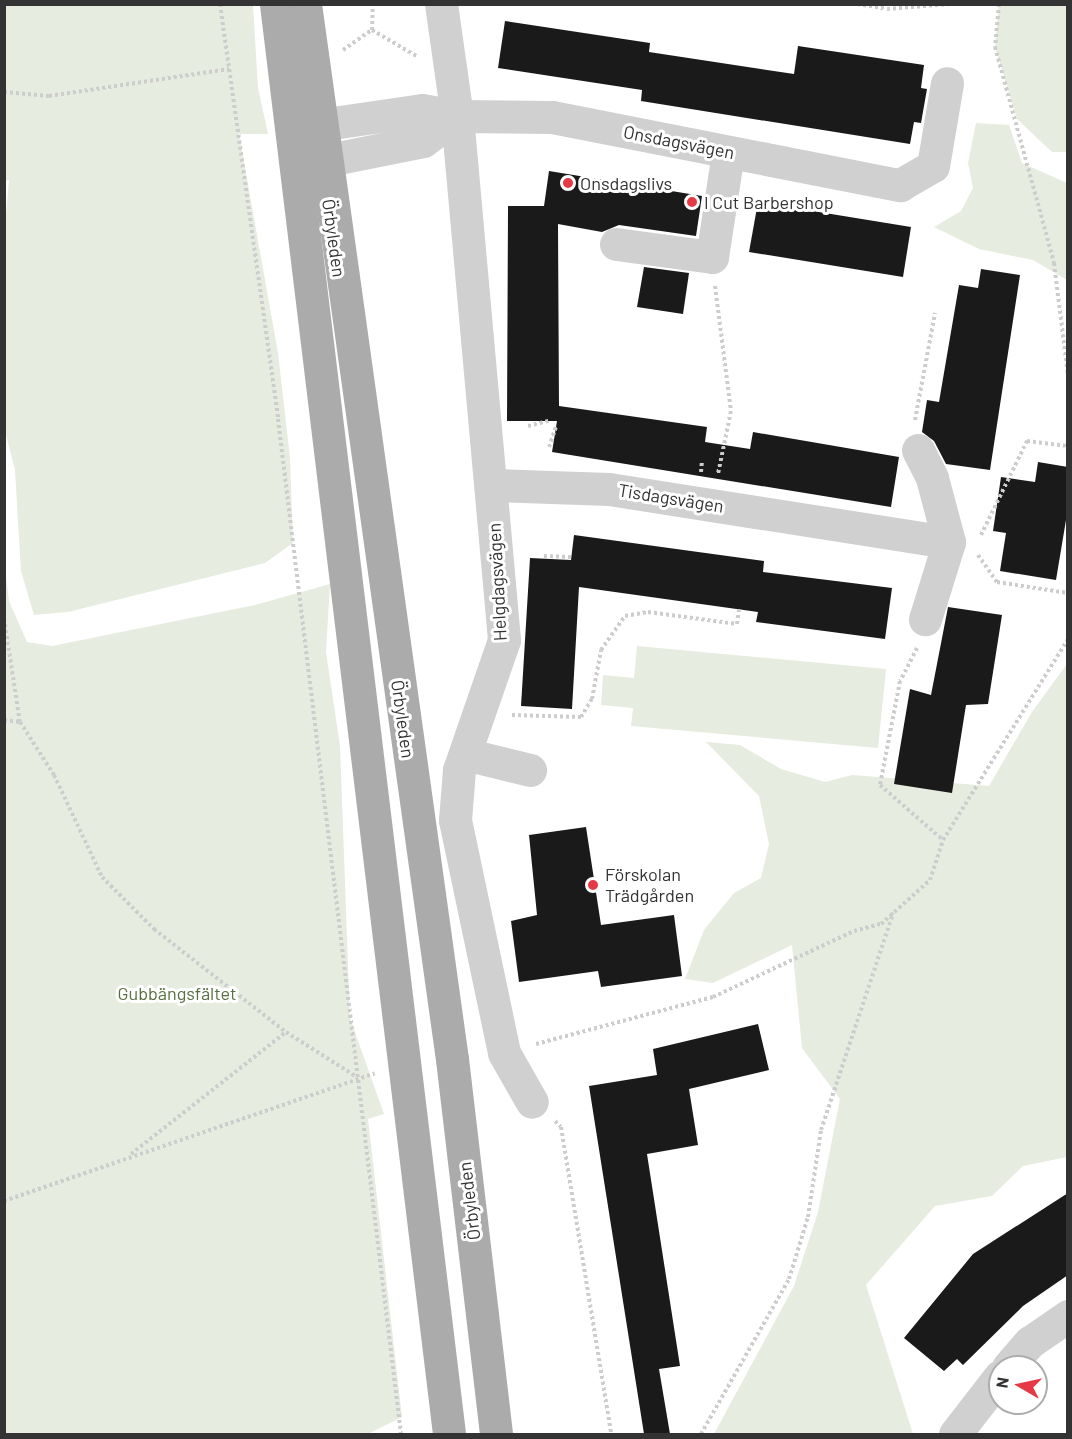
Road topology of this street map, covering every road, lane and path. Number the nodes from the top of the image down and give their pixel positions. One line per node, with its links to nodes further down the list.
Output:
1 (220, 4): 12 (path)
2 (276, 4): 49 (main road, Örbyleden)
3 (305, 4): 16 (main road, Örbyleden)
4 (373, 4): 9 (path)
5 (441, 4): 11 (street, Helgdagsvägen)
6 (857, 4): 7 (path)
7 (950, 4)
8 (999, 4): 22 (path)
9 (372, 30): 10 (path); 11 (path)
10 (339, 52)
11 (450, 67): 15 (street, Helgdagsvägen)
12 (229, 69): 14 (path); 50 (path)
13 (947, 83): 17 (street, Onsdagsvägen)
14 (4, 92)
15 (457, 116): 16 (street, Onsdagsvägen); 17 (street, Onsdagsvägen); 18 (street); 30 (street, Helgdagsvägen)
16 (319, 125): 18 (main road, Örbyleden)
17 (728, 152): 20 (street)
18 (323, 161): 59 (main road, Örbyleden)
19 (616, 244): 20 (street)
20 (712, 257): 31 (path)
21 (935, 313): 28 (path)
22 (1068, 375)
23 (548, 421): 24 (path)
24 (528, 426)
25 (556, 427): 27 (path)
26 (1068, 446): 32 (path)
27 (549, 447)
28 (918, 450): 32 (street)
29 (702, 461): 31 (path)
30 (492, 485): 31 (street, Tisdagsvägen); 40 (street, Helgdagsvägen)
31 (706, 491): 32 (street, Tisdagsvägen)
32 (961, 545): 35 (path); 38 (street)
33 (544, 556): 34 (path)
34 (571, 557)
35 (1068, 593)
36 (739, 609): 40 (path)
37 (4, 618): 42 (path)
38 (925, 619): 45 (path)
39 (1068, 639): 45 (path)
40 (478, 713): 43 (street, Helgdagsvägen)
41 (4, 720): 42 (path)
42 (20, 722): 47 (path)
43 (465, 754): 44 (street); 48 (street, Helgdagsvägen)
44 (530, 770)
45 (943, 840): 46 (path)
46 (893, 912): 48 (path); 61 (path)
47 (286, 1032): 50 (path); 52 (path)
48 (504, 1053): 51 (street, Helgdagsvägen)
49 (408, 1067): 50 (path); 58 (main road, Örbyleden)
50 (357, 1077): 52 (path); 57 (path)
51 (532, 1102): 60 (path)
52 (128, 1156): 53 (path)
53 (4, 1201)
54 (1068, 1316): 55 (street)
55 (1019, 1355)
56 (988, 1391): 62 (street)
57 (401, 1434)
58 (449, 1434)
59 (496, 1434)
60 (611, 1434)
61 (701, 1434)
62 (955, 1434)

